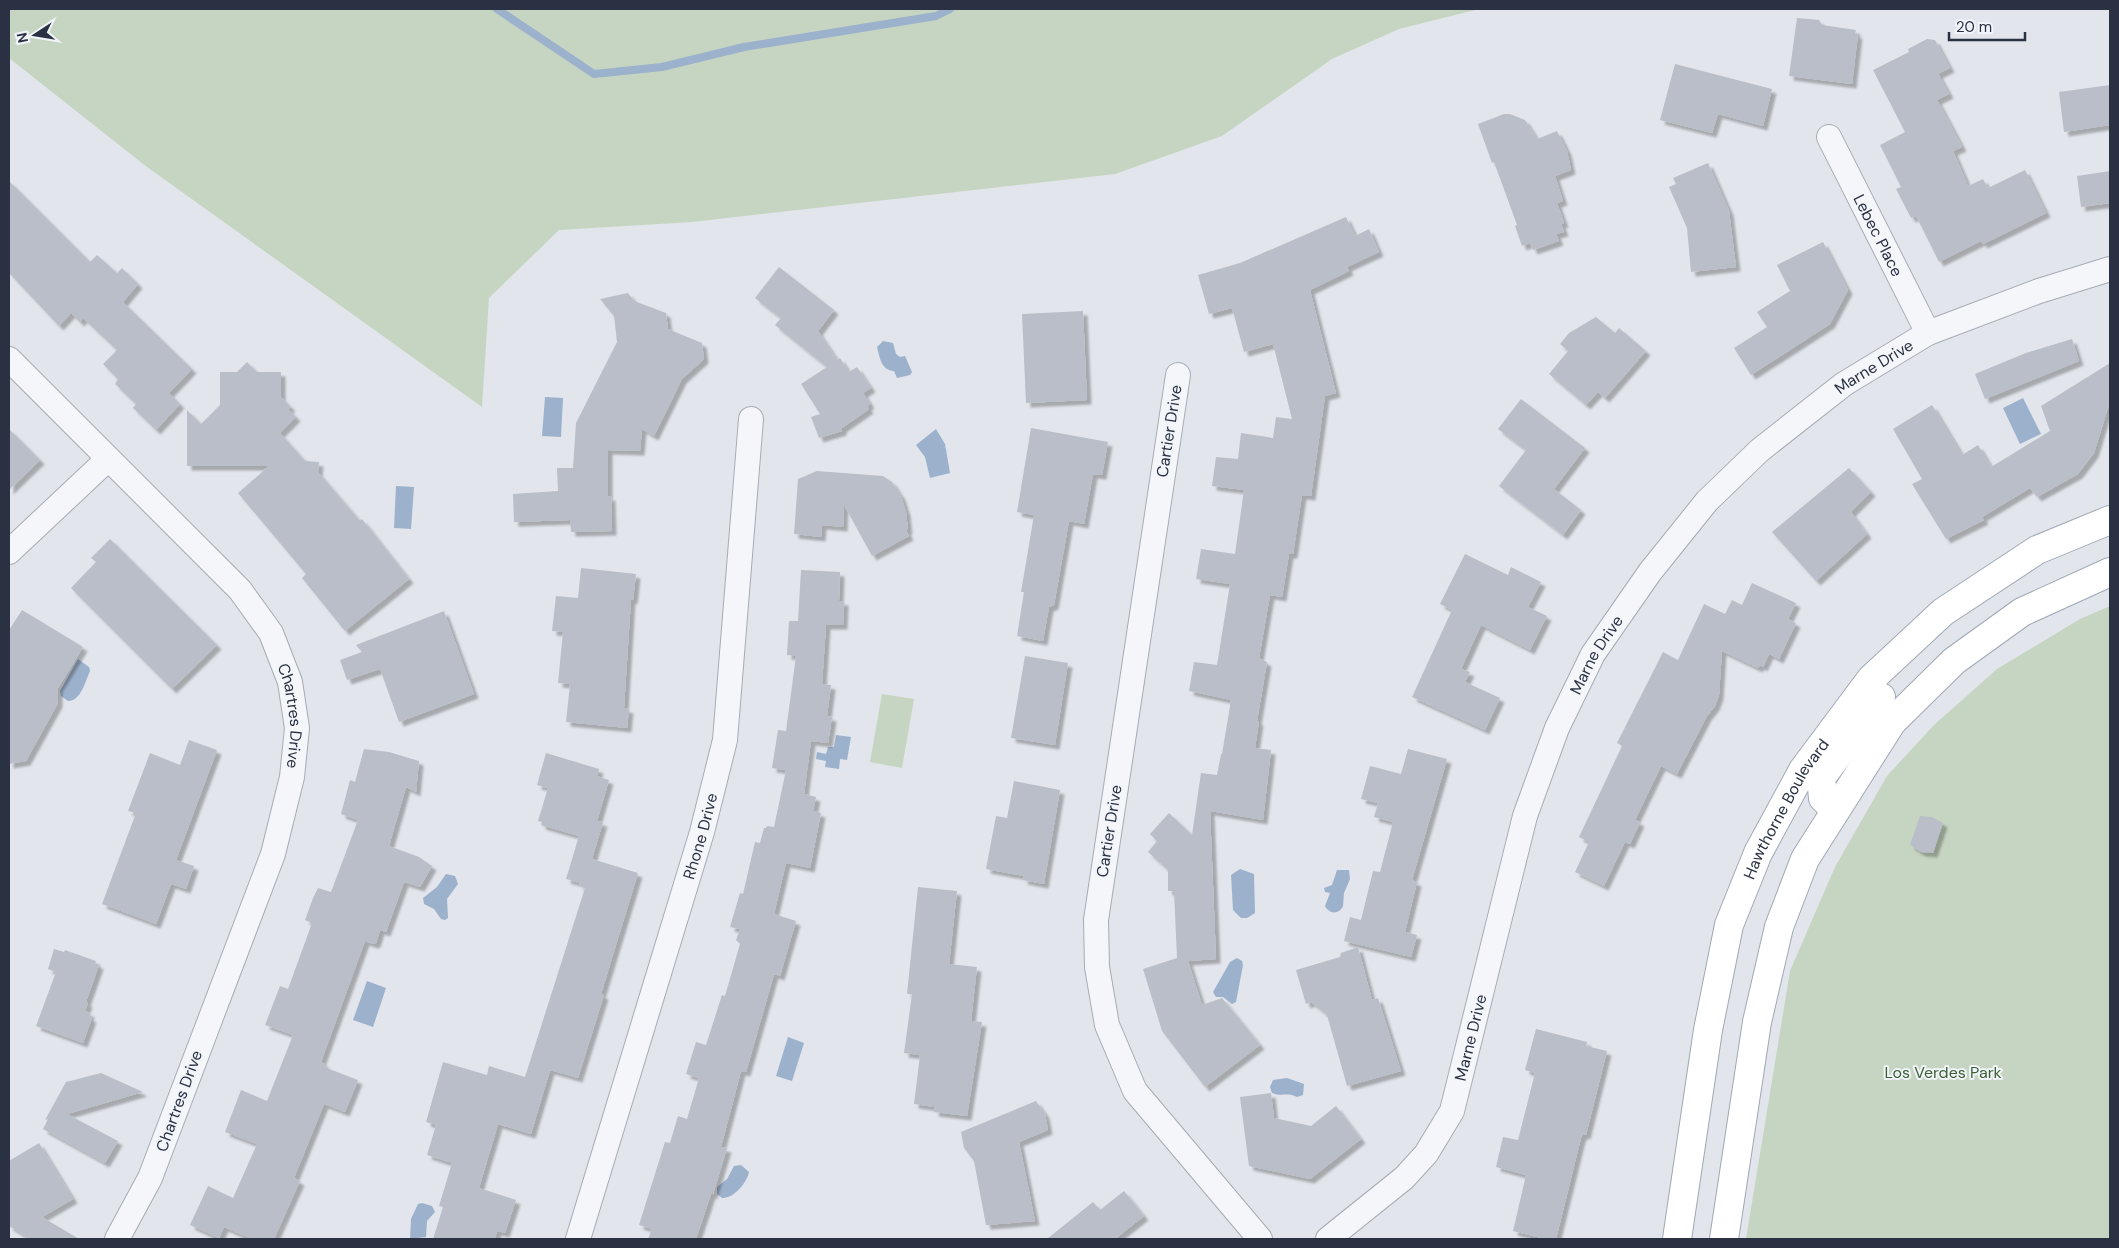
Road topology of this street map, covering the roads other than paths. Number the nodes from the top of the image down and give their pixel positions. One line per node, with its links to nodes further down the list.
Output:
1 (1829, 137): 3 (street, Lebec Place)
2 (2110, 270): 3 (street, Marne Drive)
3 (1928, 333): 16 (street, Marne Drive)
4 (9, 359): 7 (street, Chartres Drive)
5 (1178, 375): 15 (street, Cartier Drive)
6 (751, 418): 14 (street, Rhone Drive)
7 (108, 459): 9 (street); 13 (street, Chartres Drive)
8 (2110, 520): 11 (main road, Hawthorne Boulevard)
9 (9, 552)
10 (2110, 572): 12 (main road)
11 (1900, 651): 12 (main road); 17 (main road, Hawthorne Boulevard)
12 (1835, 810): 18 (main road)
13 (117, 1239)
14 (578, 1239)
15 (1260, 1239)
16 (1328, 1239)
17 (1676, 1239)
18 (1724, 1239)

